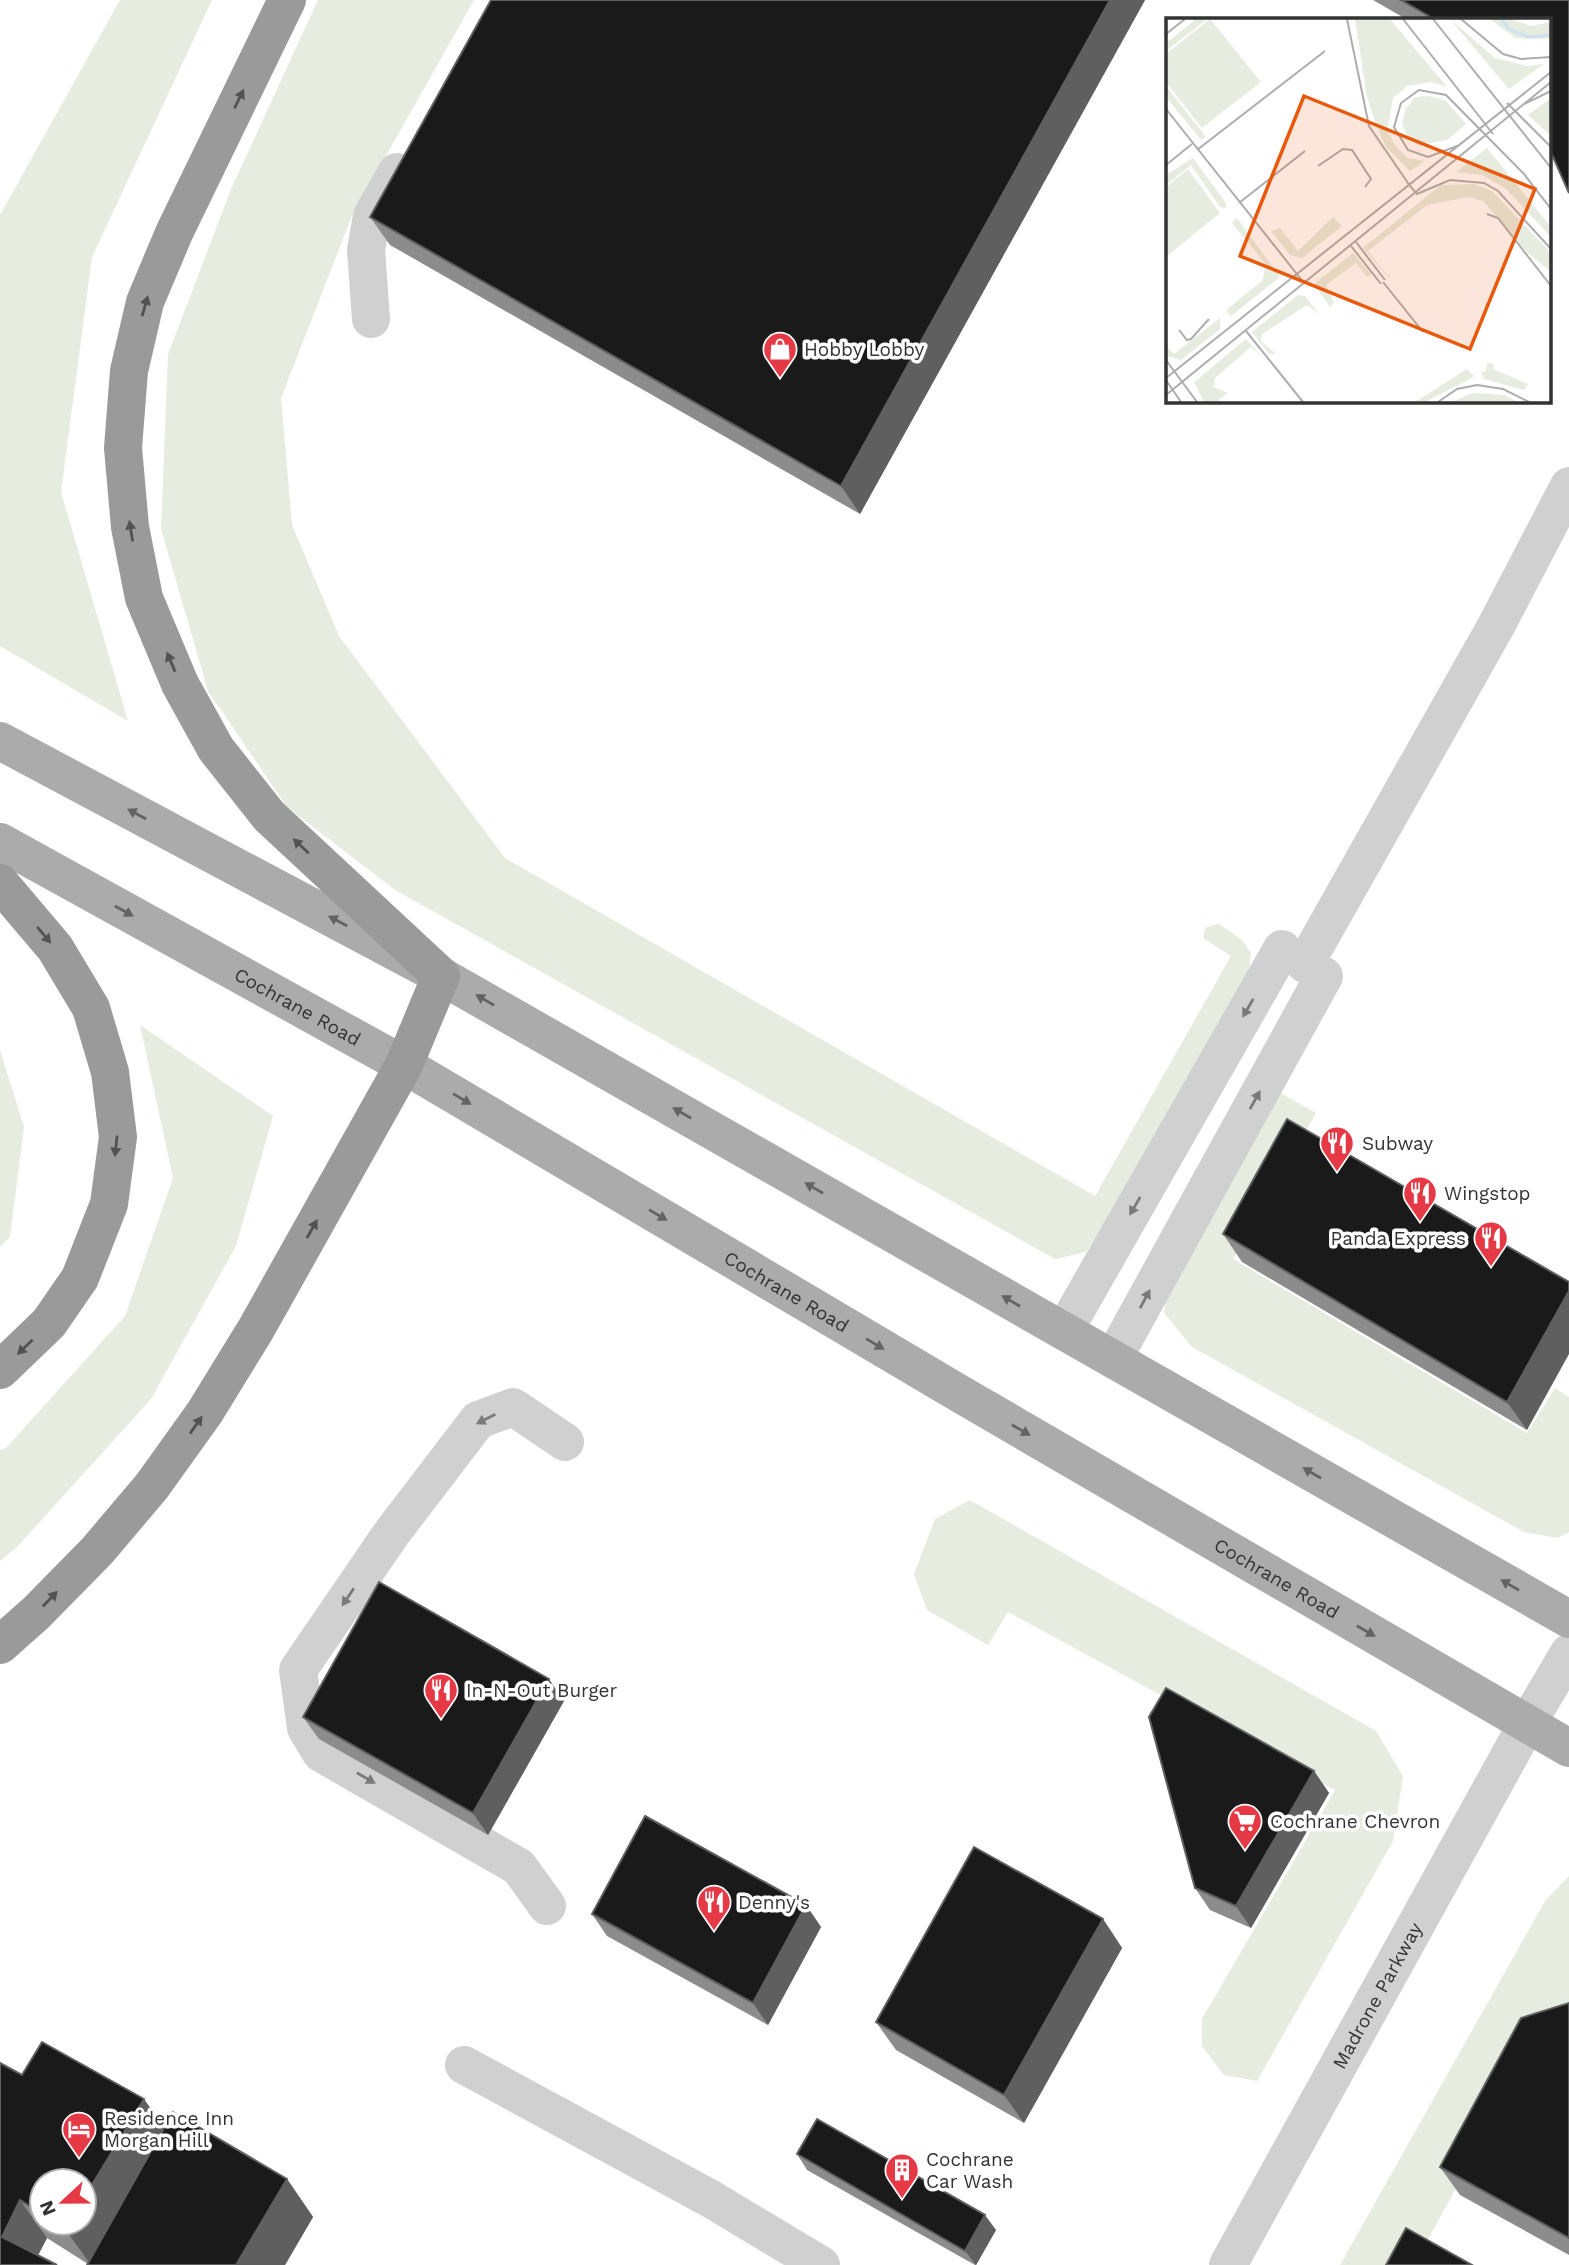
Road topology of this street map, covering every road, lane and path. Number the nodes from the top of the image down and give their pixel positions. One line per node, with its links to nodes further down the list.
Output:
1 (287, 0): 9 (highway, one-way to 1)
2 (413, 144): 3 (street)
3 (371, 319)
4 (1569, 486): 8 (street)
5 (0, 741): 9 (main road, one-way to 5)
6 (0, 842): 10 (main road, Cochrane Road, one-way to 10)
7 (0, 883): 13 (highway, one-way to 13)
8 (1303, 963): 11 (street, one-way to 11); 12 (street, one-way to 8)
9 (441, 976): 10 (highway); 11 (main road, one-way to 9)
10 (404, 1065): 16 (highway, one-way to 10); 18 (main road, Cochrane Road, one-way to 18)
11 (1064, 1331): 12 (main road)
12 (1113, 1359): 15 (main road, one-way to 12)
13 (0, 1370)
14 (565, 1442): 20 (street, one-way to 20)
15 (1569, 1619)
16 (0, 1645)
17 (1569, 1653): 18 (street, Madrone Parkway)
18 (1527, 1724): 19 (main road, Cochrane Road); 23 (street, Madrone Parkway)
19 (1569, 1748)
20 (547, 1906)
21 (464, 2065): 22 (street)
22 (821, 2265)
23 (1228, 2265)

